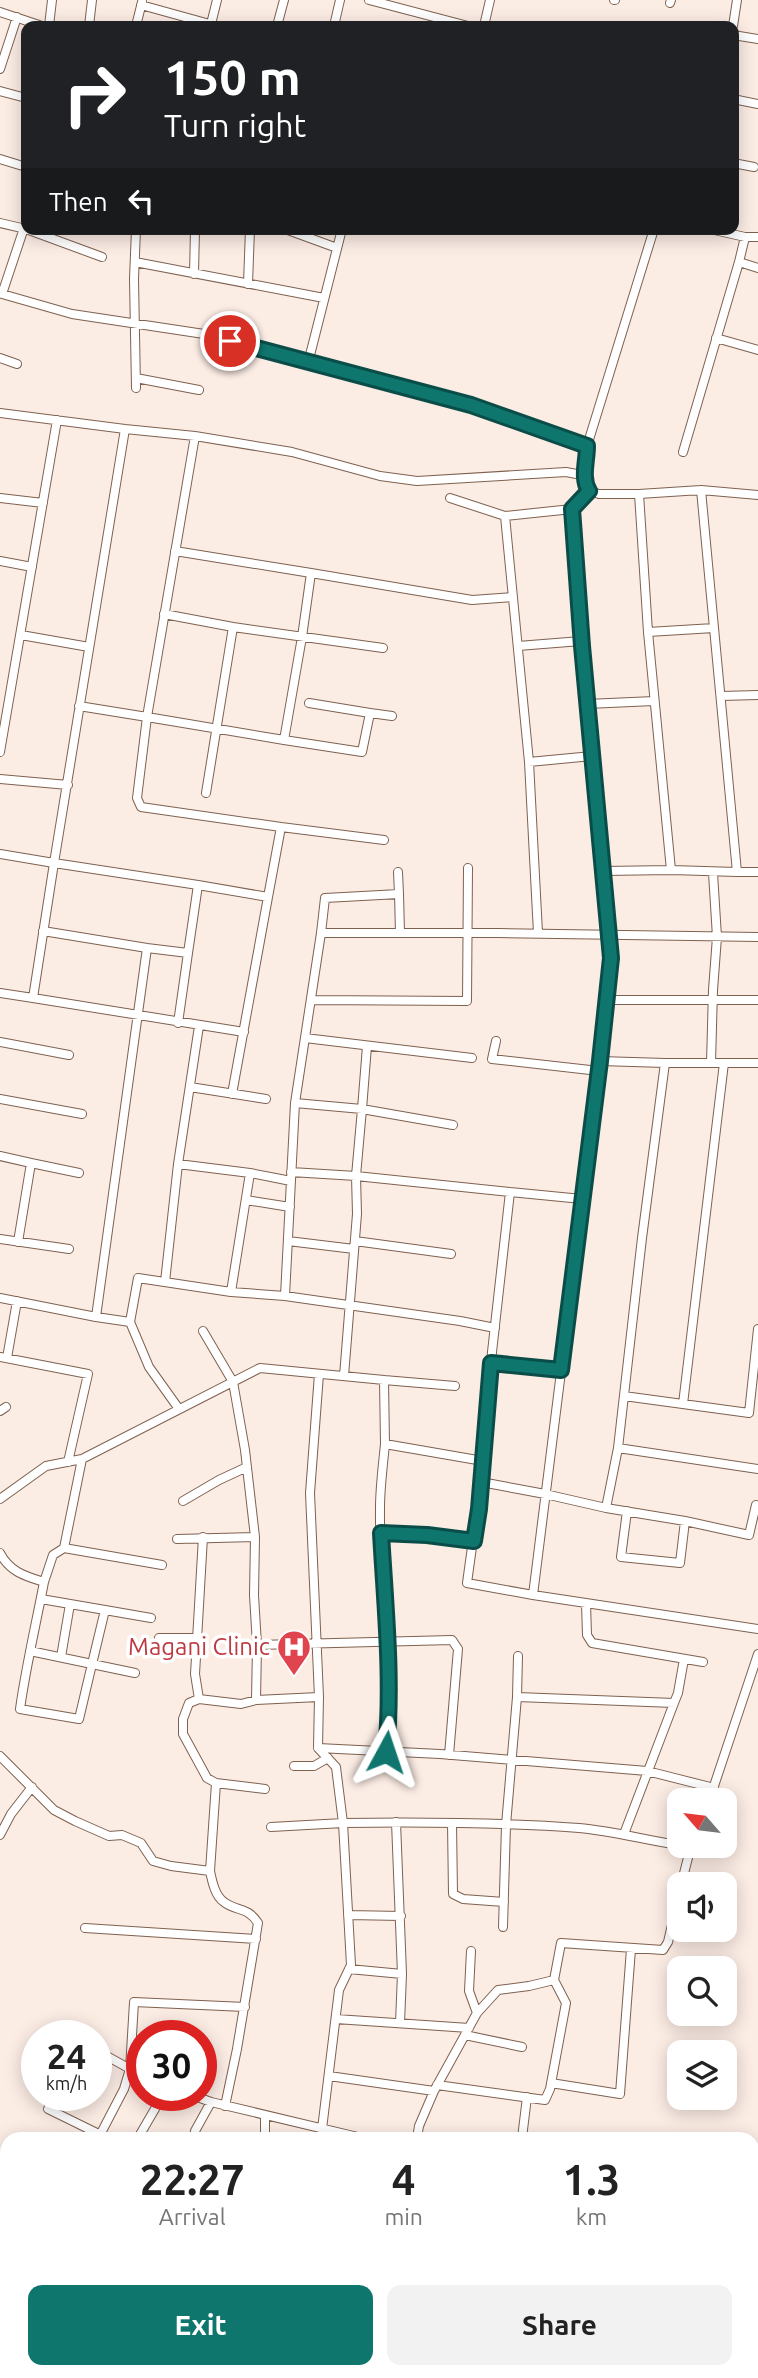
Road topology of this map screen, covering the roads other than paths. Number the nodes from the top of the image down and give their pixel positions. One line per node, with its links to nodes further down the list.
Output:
1 (52, 0): 13 (street)
2 (92, 0): 14 (street)
3 (217, 0): 17 (street)
4 (284, 0): 18 (street)
5 (340, 0): 19 (street)
6 (369, 0): 20 (street)
7 (490, 0): 21 (street)
8 (737, 0): 22 (street)
9 (142, 3): 15 (street); 16 (street)
10 (0, 12): 11 (street)
11 (17, 18): 12 (street); 25 (street)
12 (26, 21)
13 (50, 21)
14 (90, 21)
15 (137, 21)
16 (201, 21)
17 (214, 21)
18 (278, 21)
19 (335, 21)
20 (449, 21)
21 (486, 21)
22 (734, 21)
23 (739, 36): 24 (street)
24 (758, 39)
25 (0, 69)
26 (0, 91): 27 (street)
27 (21, 97)
28 (739, 100): 29 (street)
29 (758, 104)
30 (0, 159): 32 (street)
31 (739, 164): 33 (street)
32 (21, 165)
33 (754, 167)
34 (0, 223): 35 (street)
35 (21, 228)
36 (23, 235): 54 (street)
37 (42, 235): 48 (street)
38 (136, 235): 49 (street)
39 (195, 235): 52 (street)
40 (250, 235): 53 (street)
41 (301, 235): 47 (street)
42 (340, 235): 47 (street)
43 (652, 235): 67 (street)
44 (736, 235): 45 (street)
45 (745, 237): 46 (street); 50 (street)
46 (758, 237)
47 (337, 248): 55 (street)
48 (102, 257)
49 (135, 262): 52 (street); 56 (street)
50 (739, 262): 51 (street); 57 (street)
51 (758, 268)
52 (194, 274): 53 (street)
53 (248, 284): 55 (street)
54 (1, 297): 56 (street)
55 (324, 298): 60 (street)
56 (135, 324): 60 (street); 62 (street)
57 (716, 338): 58 (street); 68 (street)
58 (758, 350)
59 (0, 358): 61 (street)
60 (308, 363): 67 (street)
61 (17, 365)
62 (199, 390)
63 (0, 413): 64 (street)
64 (57, 421): 65 (street); 76 (street)
65 (125, 429): 66 (street); 92 (street)
66 (195, 436): 69 (street); 79 (street)
67 (587, 449): 69 (street)
68 (683, 452)
69 (584, 477): 71 (street)
70 (701, 490): 72 (street); 73 (street); 86 (street)
71 (589, 491): 72 (street); 77 (street)
72 (639, 494): 87 (street)
73 (758, 495)
74 (0, 498): 76 (street)
75 (450, 498): 78 (street)
76 (43, 503): 81 (street)
77 (572, 509): 78 (street); 90 (street)
78 (505, 516): 83 (street)
79 (175, 551): 82 (street); 84 (street)
80 (0, 561): 81 (street)
81 (32, 567): 88 (street)
82 (311, 573): 83 (street); 89 (street)
83 (513, 597): 91 (street)
84 (164, 614): 85 (street); 102 (street)
85 (233, 627): 89 (street); 103 (street)
86 (714, 628): 87 (street); 95 (street)
87 (648, 632): 96 (street)
88 (21, 635): 92 (street); 105 (street)
89 (302, 637): 93 (street); 104 (street)
90 (581, 641): 91 (street); 98 (street)
91 (518, 646): 107 (street)
92 (89, 647): 99 (street)
93 (383, 648)
94 (758, 695): 95 (street)
95 (720, 696): 119 (street)
96 (654, 701): 98 (street); 116 (street)
97 (309, 704): 100 (street)
98 (587, 704): 106 (street)
99 (79, 706): 102 (street); 109 (street)
100 (370, 713): 101 (street); 104 (street)
101 (392, 716)
102 (147, 717): 103 (street); 111 (street)
103 (216, 728): 104 (street); 110 (street)
104 (284, 740)
105 (0, 752)
106 (592, 756): 107 (street); 117 (street)
107 (529, 762): 129 (street)
108 (0, 779): 109 (street)
109 (68, 785): 114 (street)
110 (206, 793)
111 (281, 827): 112 (street); 124 (street)
112 (384, 840)
113 (0, 853): 114 (street)
114 (54, 863): 122 (street); 125 (street)
115 (468, 868): 128 (street)
116 (671, 870): 117 (street); 121 (street)
117 (604, 871): 130 (street)
118 (398, 872): 123 (street)
119 (737, 872): 120 (street); 121 (street)
120 (758, 872)
121 (713, 873): 131 (street)
122 (198, 885): 124 (street); 134 (street)
123 (399, 894): 126 (street); 127 (street)
124 (268, 897): 144 (street)
125 (43, 931): 133 (street); 136 (street)
126 (321, 933): 127 (street); 137 (street)
127 (400, 933): 128 (street)
128 (469, 933): 129 (street); 137 (street)
129 (538, 933): 130 (street)
130 (609, 934): 131 (street); 138 (street)
131 (717, 937): 132 (street); 140 (street)
132 (758, 937)
133 (146, 947): 134 (street); 141 (street)
134 (188, 953): 142 (street)
135 (0, 993): 136 (street)
136 (33, 998): 141 (street)
137 (311, 1000): 145 (street)
138 (606, 1000): 140 (street); 151 (street)
139 (758, 1000): 140 (street)
140 (713, 1001): 153 (street)
141 (137, 1017): 142 (street); 188 (street)
142 (178, 1023): 143 (street)
143 (199, 1026): 144 (street); 157 (street)
144 (244, 1032): 158 (street)
145 (305, 1038): 148 (street); 161 (street)
146 (496, 1041): 156 (street)
147 (0, 1042): 149 (street)
148 (367, 1046): 150 (street); 162 (street)
149 (69, 1055)
150 (472, 1058)
151 (600, 1061): 152 (street); 156 (street)
152 (665, 1063): 153 (street); 201 (street)
153 (711, 1063): 154 (street)
154 (724, 1063): 155 (street); 202 (street)
155 (758, 1063)
156 (599, 1070): 173 (street)
157 (190, 1087): 158 (street); 167 (street)
158 (232, 1094): 160 (street)
159 (0, 1099): 163 (street)
160 (266, 1099)
161 (295, 1104): 162 (street); 170 (street)
162 (362, 1109): 164 (street); 171 (street)
163 (82, 1114)
164 (453, 1125)
165 (0, 1156): 166 (street)
166 (31, 1163): 168 (street); 178 (street)
167 (178, 1164): 169 (street); 182 (street)
168 (79, 1173)
169 (250, 1173): 170 (street); 174 (street)
170 (291, 1176): 171 (street); 175 (street)
171 (356, 1177): 172 (street); 179 (street)
172 (510, 1192): 173 (street); 190 (street)
173 (582, 1199): 195 (street)
174 (246, 1200): 175 (street); 183 (street)
175 (290, 1207): 177 (street)
176 (0, 1239): 178 (street)
177 (288, 1241): 179 (street); 184 (street)
178 (18, 1242): 180 (street)
179 (354, 1245): 181 (street); 187 (street)
180 (69, 1249)
181 (451, 1254)
182 (165, 1282): 183 (street); 189 (street)
183 (230, 1292): 184 (street)
184 (285, 1296): 187 (street)
185 (0, 1298): 186 (street)
186 (17, 1301): 188 (street); 193 (street)
187 (350, 1305): 190 (street); 197 (street)
188 (96, 1317): 189 (street)
189 (130, 1322): 203 (street)
190 (495, 1328): 194 (street)
191 (758, 1329): 204 (street)
192 (203, 1331): 199 (street)
193 (3, 1357): 209 (street)
194 (491, 1363): 195 (street); 208 (street)
195 (561, 1370): 213 (street)
196 (319, 1374): 197 (street); 199 (street); 239 (street)
197 (344, 1376): 198 (street)
198 (384, 1380): 200 (street); 205 (street)
199 (233, 1382): 203 (street); 210 (street)
200 (455, 1386)
201 (624, 1396): 202 (street); 206 (street)
202 (683, 1404): 204 (street)
203 (179, 1409): 207 (street)
204 (753, 1413)
205 (385, 1444): 208 (street); 220 (street)
206 (618, 1448): 211 (street); 217 (street)
207 (82, 1459): 209 (street); 225 (street)
208 (483, 1461): 212 (street)
209 (68, 1462): 214 (street)
210 (247, 1467): 215 (street); 222 (street)
211 (758, 1469)
212 (481, 1482): 213 (street); 224 (street)
213 (545, 1494): 217 (street); 229 (street)
214 (0, 1499)
215 (183, 1501)
216 (756, 1506): 219 (street)
217 (606, 1508): 218 (street)
218 (627, 1511): 219 (street); 219 (street)
219 (685, 1521)
220 (381, 1533): 224 (street); 238 (street)
221 (203, 1537): 222 (street); 223 (street); 237 (street)
222 (255, 1537): 240 (street)
223 (177, 1539)
224 (474, 1541): 229 (street)
225 (64, 1548): 227 (street); 228 (street)
226 (0, 1553): 228 (street)
227 (162, 1565)
228 (44, 1582): 230 (street)
229 (533, 1595): 231 (street)
230 (41, 1599): 232 (street); 241 (street)
231 (586, 1603): 235 (street); 245 (street)
232 (71, 1604): 233 (street); 244 (street)
233 (105, 1610): 234 (street); 247 (street)
234 (151, 1618)
235 (758, 1629)
236 (159, 1638): 237 (street)
237 (196, 1638): 251 (street)
238 (386, 1641): 239 (street); 255 (street); 256 (street)
239 (317, 1642): 240 (street); 249 (street)
240 (257, 1644): 252 (street)
241 (30, 1651): 244 (street); 247 (street)
242 (758, 1654): 265 (street)
243 (518, 1656): 250 (street)
244 (61, 1657): 247 (street)
245 (684, 1659): 246 (street); 253 (street)
246 (703, 1662)
247 (92, 1664): 248 (street)
248 (135, 1673)
249 (319, 1696): 252 (street); 254 (street)
250 (517, 1697): 253 (street); 259 (street)
251 (199, 1699): 252 (street); 262 (street)
252 (257, 1700)
253 (674, 1703): 261 (street)
254 (318, 1748): 255 (street); 258 (street)
255 (386, 1752): 256 (street)
256 (449, 1755): 259 (street)
257 (0, 1756): 263 (street)
258 (328, 1758): 260 (street); 267 (street)
259 (512, 1759): 261 (street); 269 (street)
260 (294, 1766)
261 (647, 1770): 265 (street); 271 (street)
262 (216, 1783): 264 (street); 274 (street)
263 (32, 1787): 272 (street); 274 (street)
264 (265, 1788)
265 (714, 1788)
266 (396, 1822): 267 (street); 268 (street); 277 (street)
267 (343, 1823): 270 (street); 276 (street)
268 (452, 1823): 269 (street); 275 (street)
269 (506, 1825): 271 (street); 275 (street)
270 (271, 1827)
271 (624, 1833): 273 (street)
272 (0, 1835)
273 (667, 1842)
274 (210, 1871): 280 (street)
275 (504, 1902): 278 (street)
276 (348, 1915): 277 (street); 284 (street)
277 (401, 1916): 285 (street)
278 (503, 1927)
279 (85, 1928): 280 (street)
280 (256, 1939): 287 (street)
281 (667, 1942): 282 (street)
282 (631, 1949): 286 (street); 295 (street)
283 (471, 1951): 288 (street)
284 (349, 1969): 285 (street); 289 (street)
285 (402, 1974): 291 (street)
286 (554, 1980): 288 (street); 295 (street)
287 (245, 2007): 290 (street); 300 (street)
288 (477, 2013): 292 (street)
289 (336, 2019): 291 (street); 294 (street)
290 (133, 2020)
291 (400, 2023): 292 (street)
292 (467, 2031): 293 (street); 297 (street)
293 (522, 2047)
294 (329, 2076): 297 (street); 305 (street)
295 (551, 2082): 298 (street)
296 (126, 2083): 307 (street)
297 (435, 2088): 298 (street); 312 (street)
298 (527, 2097): 313 (street)
299 (217, 2104): 300 (street)
300 (225, 2106): 304 (street)
301 (52, 2111): 306 (street)
302 (154, 2111): 308 (street)
303 (206, 2111): 309 (street)
304 (265, 2115): 305 (street); 310 (street)
305 (322, 2129): 311 (street)
306 (94, 2132)
307 (106, 2132)
308 (141, 2132)
309 (195, 2132)
310 (265, 2132)
311 (335, 2132)
312 (418, 2132)
313 (523, 2132)

